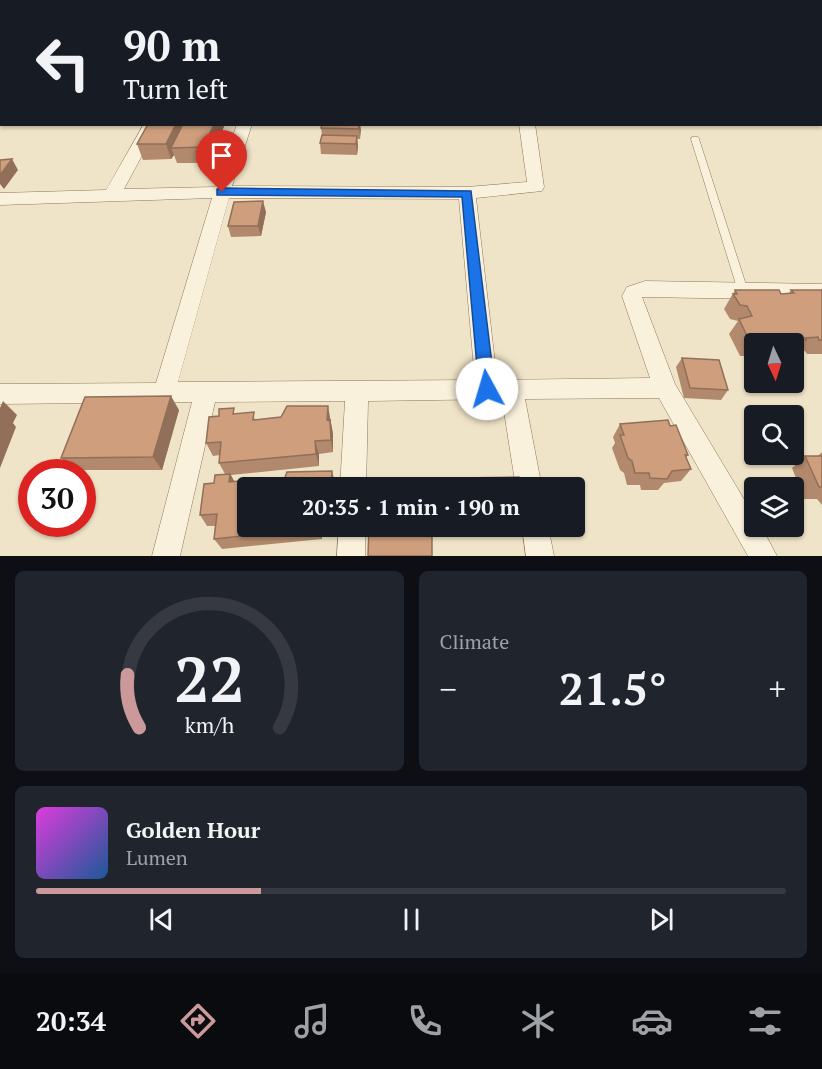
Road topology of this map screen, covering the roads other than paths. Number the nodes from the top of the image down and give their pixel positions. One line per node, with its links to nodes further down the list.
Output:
1 (151, 126): 7 (street)
2 (244, 126): 5 (street)
3 (527, 126): 6 (street)
4 (695, 139): 9 (lane)
5 (222, 192): 6 (street); 7 (street); 15 (street)
6 (467, 194): 12 (street)
7 (112, 195): 8 (street)
8 (3, 203)
9 (743, 291): 10 (street); 11 (street)
10 (822, 292)
11 (665, 388): 13 (street); 25 (street)
12 (487, 389): 13 (street); 14 (street)
13 (512, 389): 19 (street)
14 (357, 390): 16 (street); 18 (street)
15 (164, 392): 16 (street); 17 (street)
16 (206, 392): 22 (street)
17 (0, 394)
18 (353, 477)
19 (527, 477)
20 (352, 537): 23 (street)
21 (537, 537): 24 (street)
22 (166, 556)
23 (351, 556)
24 (540, 556)
25 (763, 556)

